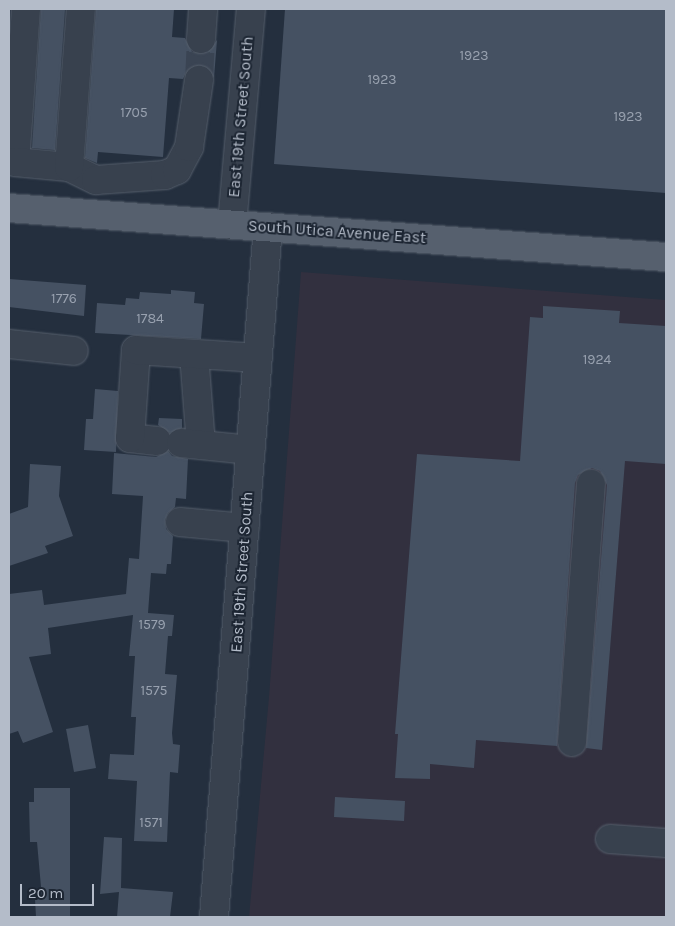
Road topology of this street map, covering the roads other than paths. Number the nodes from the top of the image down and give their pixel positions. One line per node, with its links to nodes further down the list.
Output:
1 (26, 9): 7 (street)
2 (81, 9): 7 (street)
3 (203, 9): 5 (street)
4 (251, 9): 9 (street, East 19th Street South)
5 (201, 39)
6 (199, 80): 7 (street)
7 (69, 167)
8 (9, 208): 9 (main road, South Utica Avenue East)
9 (232, 225): 10 (main road, South Utica Avenue East)
10 (268, 227): 11 (main road, South Utica Avenue East); 15 (street, East 19th Street South)
11 (666, 257)
12 (9, 344): 13 (street)
13 (74, 351)
14 (194, 354): 15 (street); 16 (street); 16 (street)
15 (258, 358): 17 (street, East 19th Street South)
16 (179, 443): 17 (street)
17 (251, 450): 20 (street, East 19th Street South)
18 (591, 484): 21 (street)
19 (180, 522): 20 (street)
20 (245, 528): 24 (street, East 19th Street South)
21 (572, 742)
22 (610, 839): 23 (street)
23 (666, 843)
24 (214, 917)

